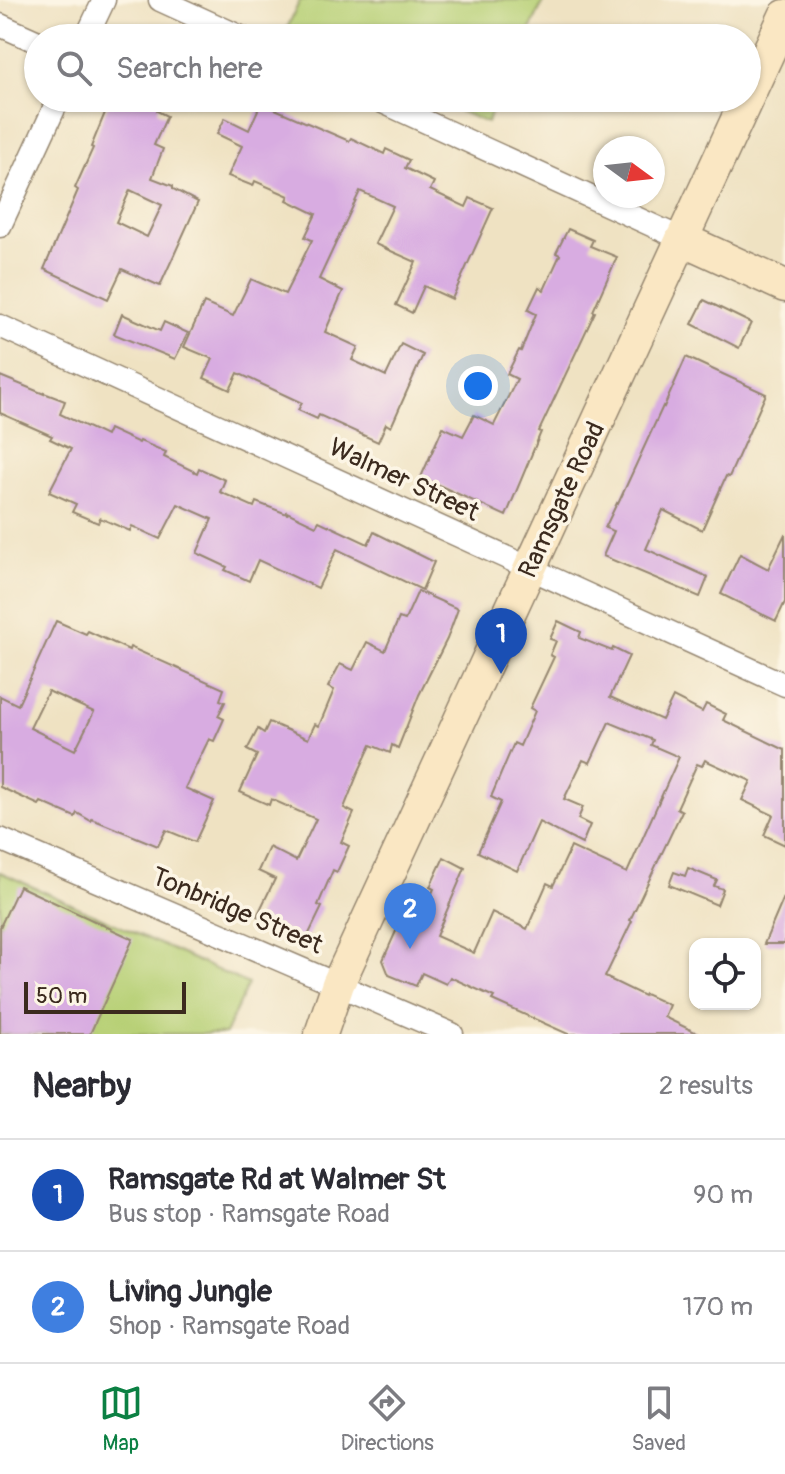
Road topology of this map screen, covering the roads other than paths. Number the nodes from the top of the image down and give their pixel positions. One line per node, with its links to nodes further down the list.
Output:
1 (104, 0): 4 (street)
2 (160, 0): 5 (street)
3 (785, 16): 8 (main road, Ramsgate Road)
4 (93, 24)
5 (212, 24)
6 (0, 25): 7 (street)
7 (24, 36)
8 (761, 68)
9 (53, 112): 12 (street)
10 (405, 112): 13 (street)
11 (741, 112): 13 (main road, Ramsgate Road)
12 (0, 226)
13 (682, 239): 14 (main road); 16 (main road, Ramsgate Road)
14 (785, 286)
15 (0, 326): 16 (street, Walmer Street)
16 (531, 568): 17 (street, Walmer Street); 19 (main road, Ramsgate Road)
17 (785, 685)
18 (0, 839): 19 (street, Tonbridge Street)
19 (338, 984): 20 (main road, Ramsgate Road); 21 (main road, Ramsgate Road); 22 (street, Tonbridge Street)
20 (306, 1034)
21 (321, 1034)
22 (452, 1034)

